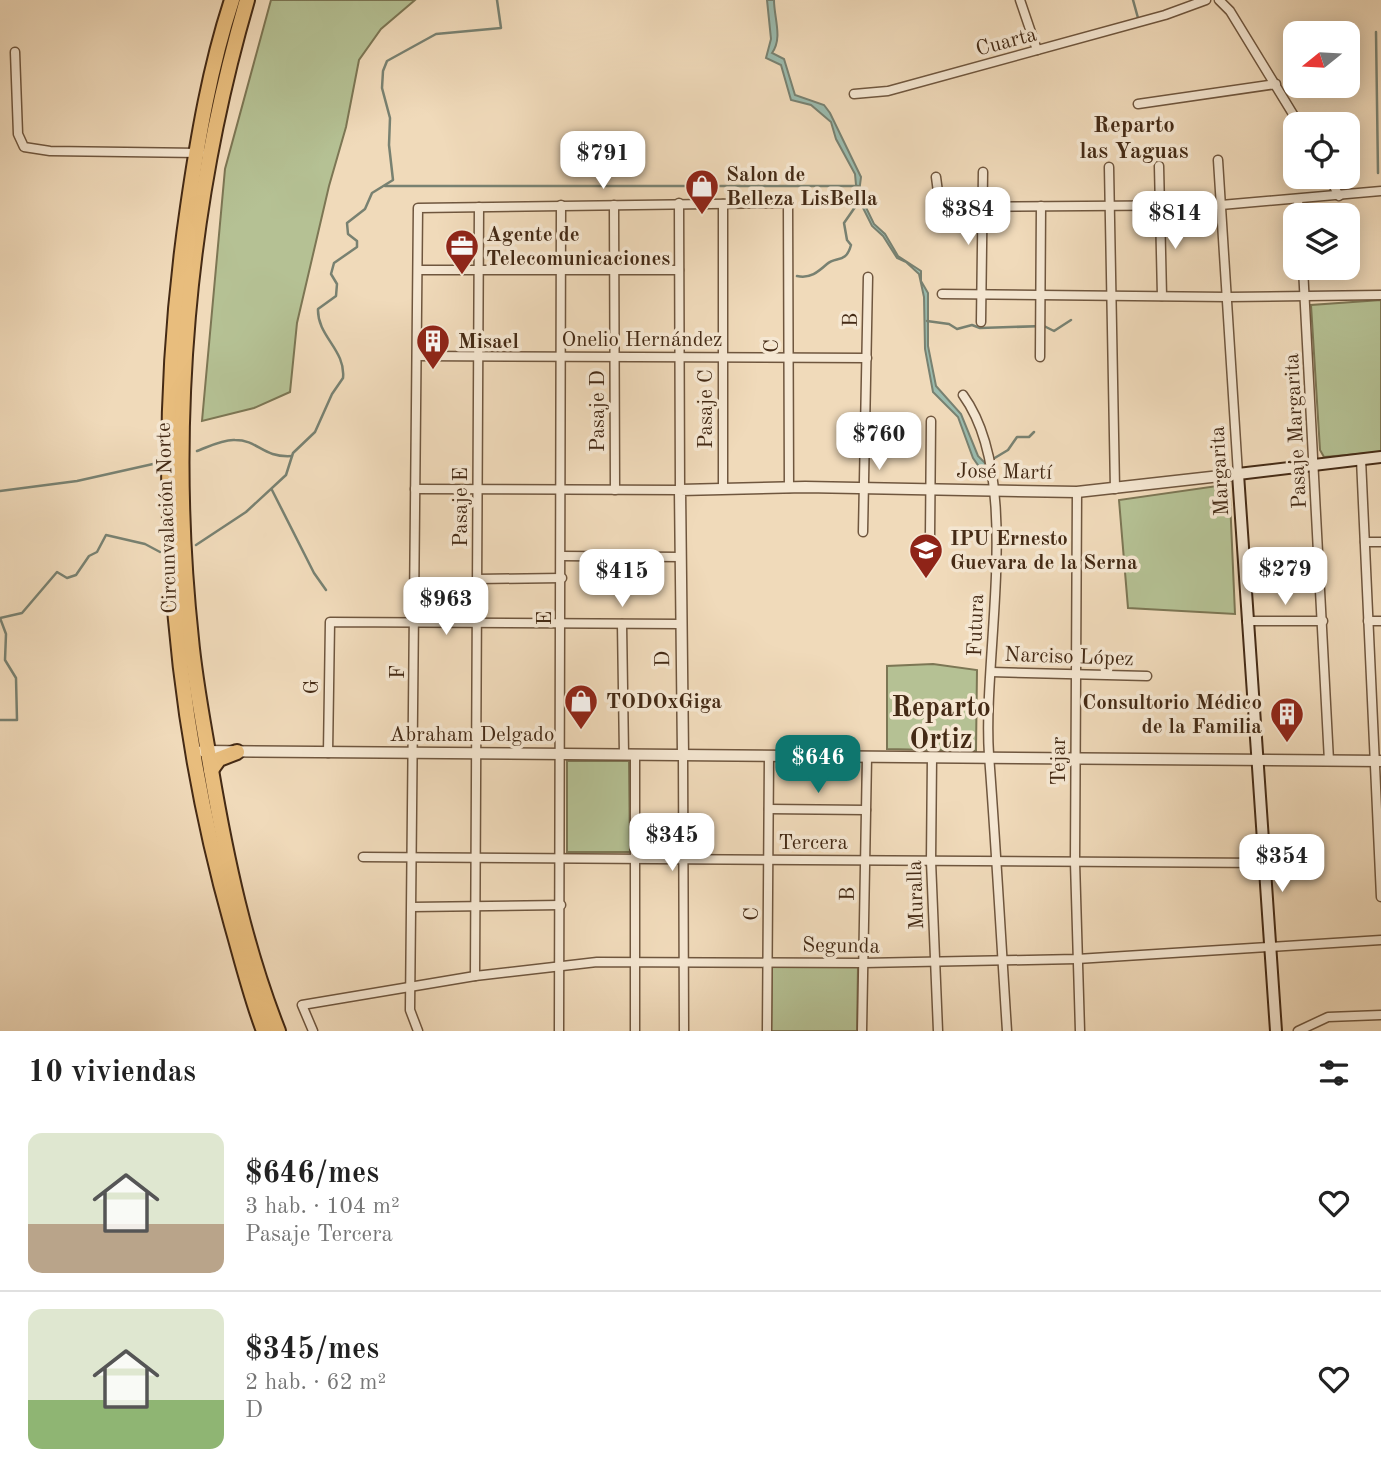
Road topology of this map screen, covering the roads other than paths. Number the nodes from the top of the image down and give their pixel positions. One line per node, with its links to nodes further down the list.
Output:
1 (232, 0): 12 (highway, Circunvalación Norte)
2 (247, 0): 12 (highway, Circunvalación Norte)
3 (1020, 0): 6 (street)
4 (1206, 0): 6 (street, Cuarta)
5 (1219, 0): 8 (street)
6 (1038, 50): 9 (street, Cuarta)
7 (15, 52): 12 (street)
8 (1276, 84): 10 (street); 11 (street)
9 (854, 94)
10 (1138, 104)
11 (1292, 112)
12 (203, 153): 96 (highway, Circunvalación Norte)
13 (1218, 160): 27 (street, Margarita)
14 (1159, 166): 31 (street)
15 (1109, 167): 30 (street)
16 (983, 172): 28 (street)
17 (936, 177): 28 (street)
18 (1335, 189): 20 (street)
19 (1381, 191): 20 (street)
20 (1339, 196): 21 (street)
21 (1298, 200): 23 (street); 27 (street)
22 (679, 203): 24 (street); 26 (street); 37 (street, D)
23 (1298, 203)
24 (723, 204): 53 (street, Pasaje C); 56 (street, C)
25 (561, 205): 26 (street); 32 (street); 35 (street, E)
26 (614, 205): 36 (street, Pasaje D)
27 (1221, 205): 31 (street); 47 (street, Margarita)
28 (982, 206): 29 (street); 41 (street)
29 (1041, 206): 30 (street); 42 (street)
30 (1110, 206): 31 (street); 44 (street)
31 (1160, 206): 45 (street)
32 (479, 207): 33 (street, F); 34 (street, Pasaje E)
33 (418, 270): 34 (street); 49 (street, F)
34 (479, 270): 35 (street); 50 (street, Pasaje E)
35 (561, 270): 36 (street); 51 (street, E)
36 (614, 270): 37 (street); 52 (street, Pasaje D)
37 (679, 270): 55 (street, D)
38 (868, 277): 57 (street, B)
39 (1303, 280): 46 (street, Pasaje Margarita)
40 (942, 294): 41 (street)
41 (982, 295): 42 (street); 48 (street)
42 (1040, 295): 44 (street); 54 (street)
43 (1381, 295): 46 (street)
44 (1109, 296): 45 (street); 71 (street)
45 (1162, 296): 47 (street)
46 (1304, 296): 47 (street); 62 (street, Pasaje Margarita)
47 (1228, 298): 63 (street, Margarita)
48 (981, 322)
49 (417, 356): 50 (street, Onelio Hernández); 67 (street, F)
50 (478, 356): 51 (street, Onelio Hernández); 68 (street, Pasaje E)
51 (561, 356): 52 (street, Onelio Hernández); 72 (street, E)
52 (615, 357): 55 (street, Onelio Hernández); 73 (street, Pasaje D)
53 (723, 357): 55 (street, Onelio Hernández); 56 (street, Onelio Hernández); 69 (street, Pasaje C)
54 (1040, 357)
55 (679, 358): 74 (street, D)
56 (789, 358): 57 (street, Onelio Hernández); 64 (street, C)
57 (867, 358): 65 (street, B)
58 (963, 395): 70 (street, Futura)
59 (931, 421): 66 (street)
60 (1381, 457): 61 (main road, José Martí)
61 (1361, 459): 62 (main road, José Martí); 78 (street)
62 (1314, 465): 63 (main road, José Martí); 85 (street, Pasaje Margarita)
63 (1238, 474): 71 (street, José Martí); 84 (main road, Margarita)
64 (789, 488): 65 (street, José Martí); 69 (street, José Martí)
65 (864, 488): 66 (street, José Martí); 76 (street, B)
66 (930, 488): 70 (street, José Martí); 77 (street)
67 (415, 489): 68 (street, José Martí); 88 (street, F)
68 (478, 489): 72 (street, José Martí); 83 (street, Pasaje E)
69 (723, 489): 74 (street, José Martí)
70 (996, 489): 75 (street, José Martí); 93 (street, Futura)
71 (1115, 489): 75 (street, José Martí)
72 (562, 490): 73 (street, José Martí); 80 (street, E)
73 (615, 490): 74 (street, José Martí)
74 (680, 490): 81 (street, D)
75 (1077, 492): 94 (street, Tejar)
76 (863, 532)
77 (930, 538)
78 (1365, 542): 79 (street); 86 (street)
79 (1381, 542)
80 (562, 556): 81 (street); 82 (street, E)
81 (681, 556): 92 (street, D)
82 (562, 578): 83 (street); 89 (street, E)
83 (477, 579): 90 (street, Pasaje E)
84 (1247, 621): 85 (street); 109 (main road, Margarita)
85 (1323, 621): 110 (street, Pasaje Margarita)
86 (1368, 621): 87 (street); 111 (street)
87 (1381, 621)
88 (414, 622): 90 (street); 98 (street, G); 99 (street, F)
89 (562, 622): 90 (street); 91 (street); 101 (street, E)
90 (477, 623): 100 (street, Pasaje E)
91 (622, 624): 92 (street); 102 (street)
92 (681, 624): 103 (street, D)
93 (991, 671): 94 (street, Narciso López); 107 (street, Futura)
94 (1075, 674): 95 (street, Narciso López); 108 (street, Tejar)
95 (1147, 676)
96 (201, 751): 97 (street, Abraham Delgado); 112 (highway, Circunvalación Norte); 144 (highway, Circunvalación Norte)
97 (237, 752): 98 (street, Abraham Delgado); 112 (highway)
98 (328, 752): 99 (street, Abraham Delgado)
99 (414, 754): 100 (street, Abraham Delgado); 116 (street, F)
100 (476, 754): 101 (street, Abraham Delgado); 117 (street, Pasaje E)
101 (562, 754): 102 (street, Abraham Delgado); 118 (street, E)
102 (629, 755): 103 (street, Abraham Delgado); 119 (street)
103 (683, 755): 104 (street, Abraham Delgado); 120 (street, D)
104 (769, 756): 105 (street, Abraham Delgado); 113 (street, C)
105 (867, 757): 106 (street, Abraham Delgado); 114 (street, B)
106 (932, 757): 107 (street, Abraham Delgado); 123 (street, Muralla)
107 (989, 757): 108 (street, Abraham Delgado); 124 (street, Futura)
108 (1075, 758): 109 (street, Abraham Delgado); 125 (street, Tejar)
109 (1256, 760): 110 (street, Abraham Delgado); 126 (main road, Margarita)
110 (1329, 761): 111 (street, Abraham Delgado)
111 (1378, 761): 127 (street)
112 (211, 770): 145 (highway, Circunvalación Norte)
113 (769, 809): 114 (street); 121 (street, C)
114 (866, 810): 122 (street, B)
115 (363, 857): 116 (street, Tercera)
116 (414, 858): 117 (street, Tercera); 130 (street, F)
117 (476, 858): 118 (street, Tercera); 128 (street, Pasaje E)
118 (561, 858): 119 (street, Tercera); 129 (street, E)
119 (635, 859): 120 (street, Tercera); 134 (street)
120 (683, 859): 121 (street, Tercera); 135 (street, D)
121 (768, 859): 122 (street, Tercera); 136 (street, C)
122 (865, 860): 123 (street, Tercera); 139 (street, B)
123 (931, 861): 124 (street, Tercera); 138 (street, Muralla)
124 (996, 862): 125 (street, Tercera); 137 (street, Futura)
125 (1075, 862): 126 (street, Tercera); 133 (street, Tejar)
126 (1264, 863): 132 (main road, Margarita)
127 (1381, 897)
128 (475, 905): 129 (street); 130 (street); 141 (street, Pasaje E)
129 (561, 905): 140 (street, E)
130 (412, 907): 142 (street, F)
131 (1381, 940): 132 (street, Segunda)
132 (1271, 946): 133 (street, Segunda); 156 (main road, Margarita)
133 (1077, 959): 137 (street, Segunda); 155 (street, Tejar)
134 (635, 960): 135 (street, Segunda); 140 (street, Segunda); 149 (street)
135 (684, 961): 136 (street, Segunda); 150 (street, D)
136 (768, 961): 139 (street, Segunda); 151 (street, C)
137 (1002, 961): 138 (street, Segunda); 154 (street, Futura)
138 (936, 962): 139 (street, Segunda); 153 (street, Muralla)
139 (863, 963): 152 (street, B)
140 (560, 966): 141 (street, Segunda); 148 (street, E)
141 (475, 976): 142 (street, Segunda)
142 (406, 987): 146 (street, Segunda); 147 (street, F)
143 (1381, 1015): 157 (street)
144 (264, 1031)
145 (278, 1031)
146 (313, 1031)
147 (418, 1031)
148 (559, 1031)
149 (635, 1031)
150 (684, 1031)
151 (767, 1031)
152 (862, 1031)
153 (938, 1031)
154 (1007, 1031)
155 (1080, 1031)
156 (1276, 1031)
157 (1298, 1031)

